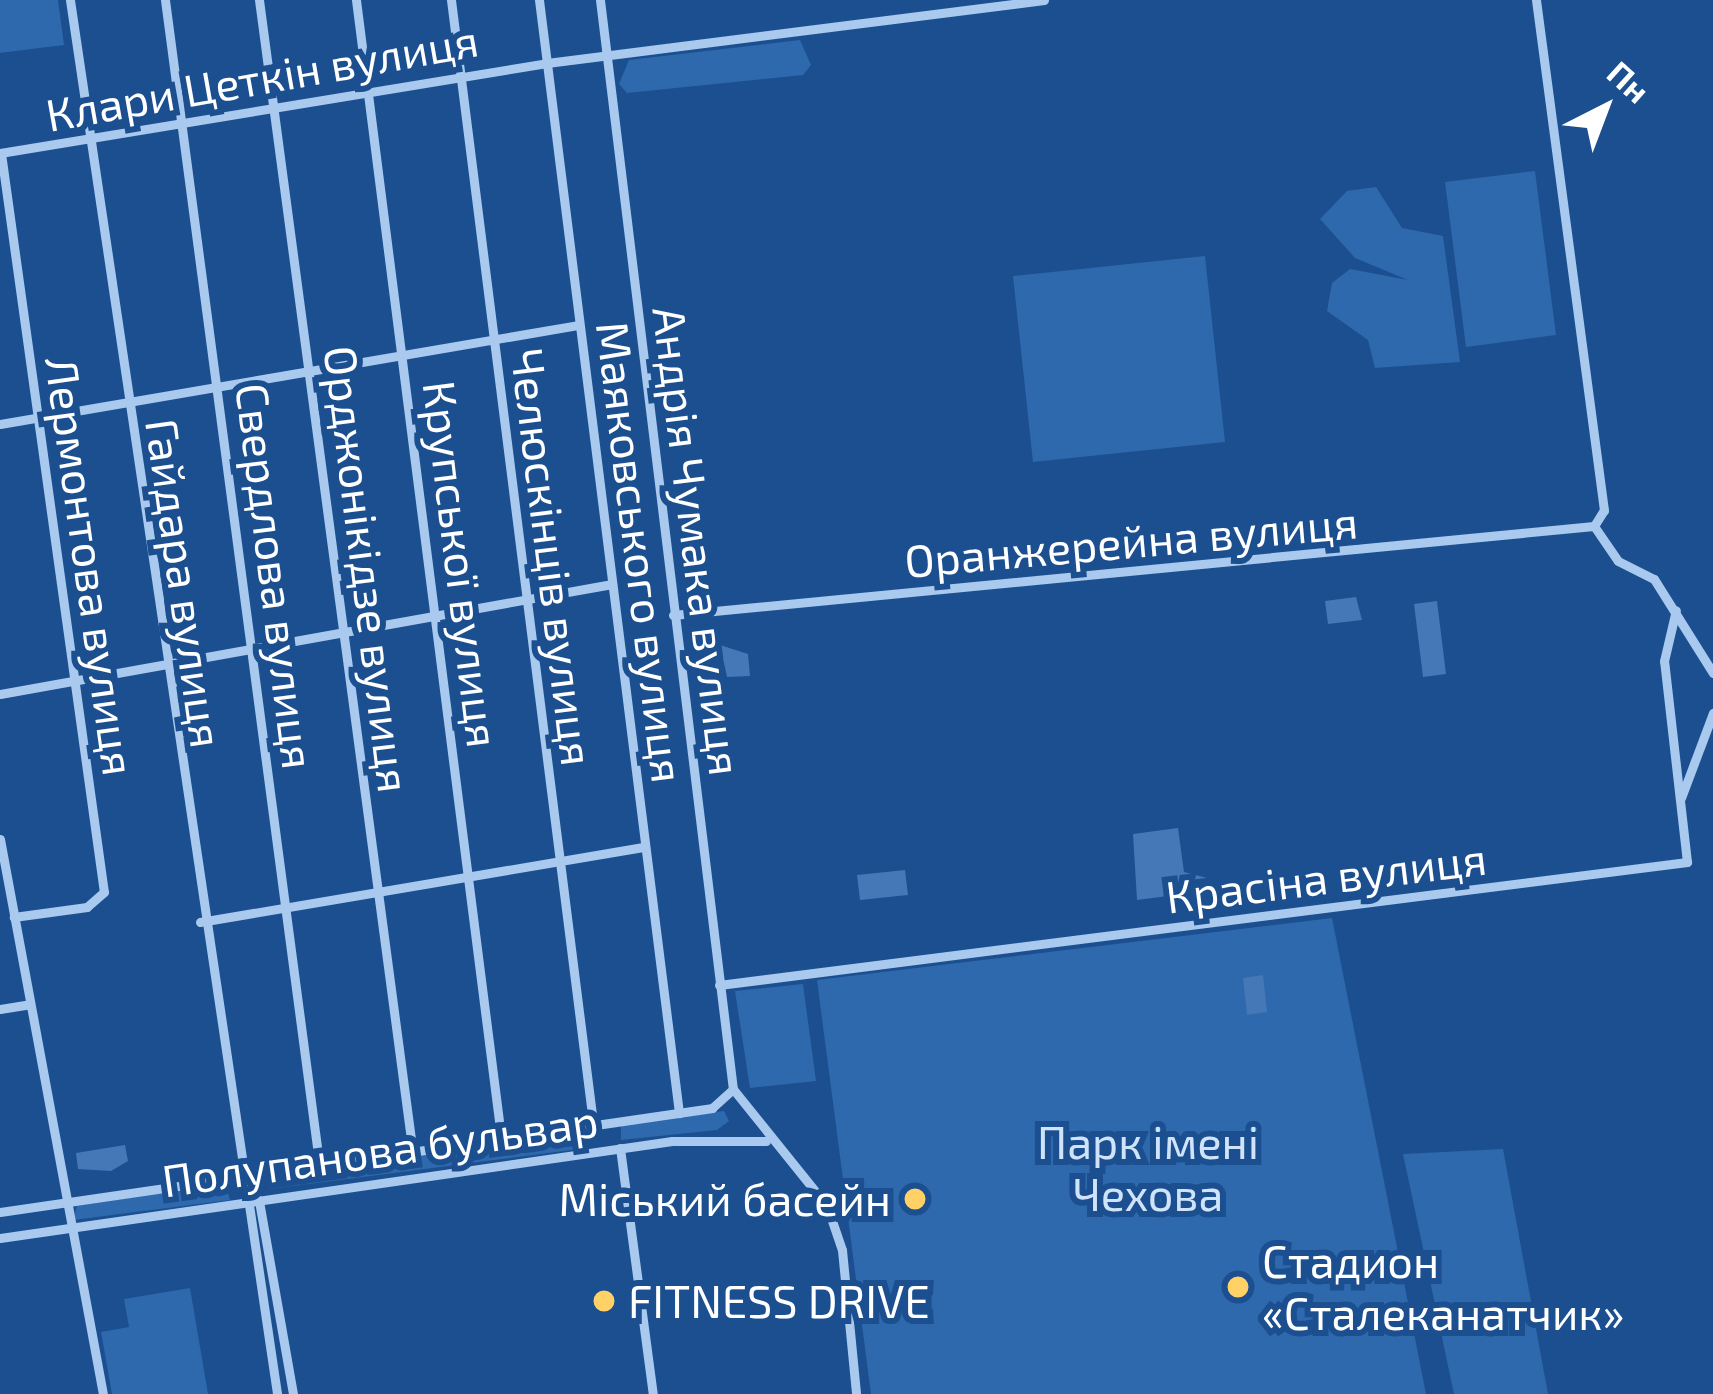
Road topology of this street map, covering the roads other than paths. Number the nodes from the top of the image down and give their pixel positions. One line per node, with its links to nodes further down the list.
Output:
1 (70, 0): 16 (street, Гайдара вулиця)
2 (165, 0): 15 (street, Свердлова вулиця)
3 (260, 0): 14 (street, Орджонікідзе вулиця)
4 (356, 0): 13 (street, Крупської вулиця)
5 (451, 0): 12 (street, Челюскінців вулиця)
6 (539, 0): 11 (street, Маяковського вулиця)
7 (600, 0): 10 (street, Андрія Чумака вулиця)
8 (1044, 0): 10 (street, Клари Цеткін вулиця)
9 (1536, 0): 26 (street)
10 (606, 55): 11 (street, Клари Цеткін вулиця); 30 (street, Андрія Чумака вулиця)
11 (548, 63): 12 (street, Клари Цеткін вулиця); 18 (street, Маяковського вулиця)
12 (460, 78): 13 (street, Клари Цеткін вулиця); 19 (street, Челюскінців вулиця)
13 (368, 93): 14 (street, Клари Цеткін вулиця); 20 (street, Крупської вулиця)
14 (274, 112): 15 (street, Клари Цеткін вулиця); 21 (street, Орджонікідзе вулиця)
15 (184, 129): 16 (street, Клари Цеткін вулиця); 22 (street, Свердлова вулиця)
16 (90, 144): 17 (street, Клари Цеткін вулиця); 23 (street, Гайдара вулиця)
17 (0, 153): 24 (street, Лермонтова вулиця)
18 (578, 325): 19 (street); 27 (street, Маяковського вулиця)
19 (493, 340): 20 (street); 28 (street, Челюскінців вулиця)
20 (401, 354): 21 (street); 31 (street, Крупської вулиця)
21 (309, 370): 22 (street); 32 (street, Орджонікідзе вулиця)
22 (218, 388): 23 (street); 33 (street, Свердлова вулиця)
23 (127, 404): 24 (street); 34 (street, Гайдара вулиця)
24 (34, 417): 25 (street); 36 (street, Лермонтова вулиця)
25 (0, 424)
26 (1594, 526): 29 (street); 30 (street, Оранжерейна вулиця)
27 (612, 584): 28 (street); 41 (street, Маяковського вулиця)
28 (526, 600): 31 (street); 42 (street, Челюскінців вулиця)
29 (1676, 610): 35 (street); 39 (street, Красіна вулиця)
30 (674, 615): 48 (street, Андрія Чумака вулиця)
31 (434, 616): 32 (street); 43 (street, Крупської вулиця)
32 (344, 633): 33 (street); 44 (street, Орджонікідзе вулиця)
33 (252, 647): 34 (street); 45 (street, Свердлова вулиця)
34 (161, 663): 36 (street); 47 (street, Гайдара вулиця)
35 (1713, 673)
36 (76, 680): 37 (street); 46 (street, Лермонтова вулиця)
37 (0, 694)
38 (1713, 713): 39 (street)
39 (1680, 799): 48 (street, Красіна вулиця)
40 (0, 838): 46 (street)
41 (645, 847): 42 (street); 53 (street, Маяковського вулиця)
42 (559, 864): 43 (street); 54 (street, Челюскінців вулиця)
43 (468, 880): 44 (street); 56 (street, Крупської вулиця)
44 (378, 895): 45 (street); 58 (street, Орджонікідзе вулиця)
45 (286, 908): 47 (street); 60 (street, Свердлова вулиця)
46 (14, 917): 49 (street)
47 (200, 922): 61 (street, Гайдара вулиця)
48 (719, 985): 51 (street, Андрія Чумака вулиця)
49 (30, 1004): 50 (street); 62 (street)
50 (0, 1009)
51 (733, 1089): 52 (street, Андрія Чумака вулиця); 53 (street, Полупанова бульвар)
52 (740, 1106): 55 (street); 57 (street, Андрія Чумака вулиця)
53 (680, 1113): 54 (street, Полупанова бульвар)
54 (592, 1122): 56 (street, Полупанова бульвар)
55 (724, 1135): 57 (street, Полупанова бульвар); 59 (street, Полупанова бульвар)
56 (501, 1137): 58 (street, Полупанова бульвар)
57 (770, 1142): 72 (street, Андрія Чумака вулиця)
58 (412, 1148): 60 (street, Полупанова бульвар)
59 (620, 1148): 63 (street, Полупанова бульвар); 71 (street)
60 (319, 1162): 61 (street, Полупанова бульвар)
61 (238, 1174): 62 (street, Полупанова бульвар); 63 (street); 64 (street, Гайдара вулиця)
62 (65, 1202): 65 (street, Полупанова бульвар); 66 (street)
63 (260, 1202): 64 (street, Полупанова бульвар); 70 (street)
64 (244, 1204): 66 (street, Полупанова бульвар); 69 (street, Гайдара вулиця)
65 (0, 1212)
66 (71, 1228): 67 (street, Полупанова бульвар); 68 (street)
67 (0, 1238)
68 (103, 1394)
69 (277, 1394)
70 (293, 1394)
71 (653, 1394)
72 (856, 1394)

